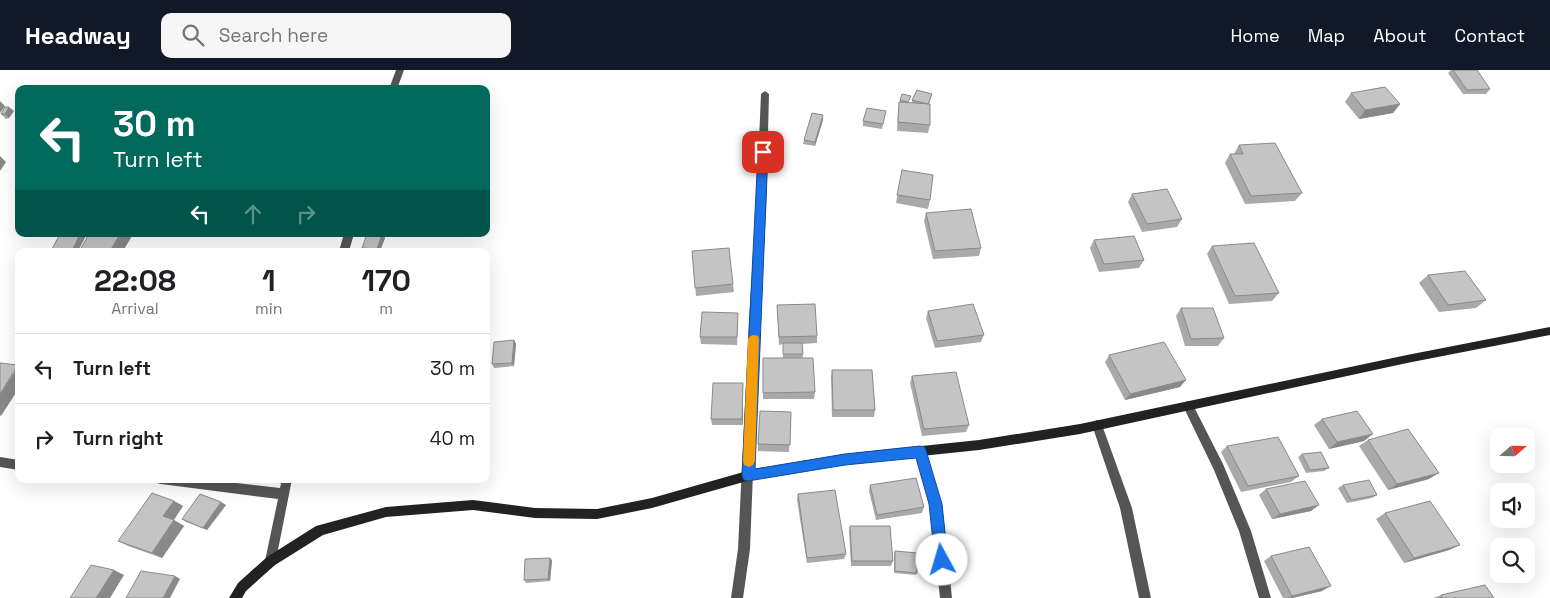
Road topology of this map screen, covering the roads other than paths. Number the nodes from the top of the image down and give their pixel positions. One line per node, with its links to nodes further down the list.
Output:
1 (400, 70): 2 (street)
2 (394, 85)
3 (765, 94): 10 (street)
4 (1550, 331): 5 (main road)
5 (1188, 406): 6 (main road); 19 (street)
6 (1097, 425): 7 (main road); 18 (street)
7 (920, 451): 10 (main road); 17 (street)
8 (0, 462): 9 (street)
9 (15, 464)
10 (748, 476): 14 (main road); 16 (street)
11 (194, 483): 13 (street)
12 (286, 483): 13 (street)
13 (284, 494): 14 (street)
14 (271, 561): 15 (main road)
15 (235, 598)
16 (737, 598)
17 (946, 598)
18 (1145, 598)
19 (1265, 598)

